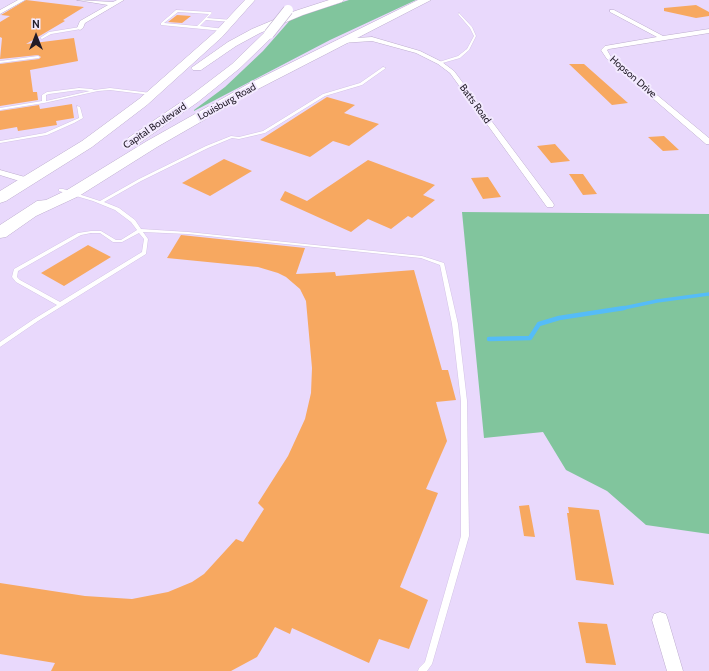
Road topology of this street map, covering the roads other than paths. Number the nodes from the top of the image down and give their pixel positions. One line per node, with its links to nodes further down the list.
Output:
1 (22, 0): 10 (street)
2 (80, 0): 8 (street)
3 (122, 0): 8 (street)
4 (250, 0): 13 (highway)
5 (294, 0): 36 (highway, Capital Boulevard, bridge)
6 (339, 0): 28 (highway)
7 (426, 0): 16 (highway, Louisburg Road)
8 (113, 4): 15 (street)
9 (612, 11): 21 (street)
10 (0, 12)
11 (459, 14): 25 (lane)
12 (205, 19): 13 (lane); 14 (lane); 14 (lane)
13 (232, 21): 17 (highway)
14 (198, 27): 17 (lane)
15 (80, 28): 19 (lane)
16 (366, 29): 20 (street); 22 (highway, Louisburg Road)
17 (223, 30): 28 (highway)
18 (709, 31): 21 (street, Hopson Drive)
19 (41, 38)
20 (372, 38): 22 (street, Batts Road); 25 (street, Batts Road)
21 (662, 38): 33 (street, Hopson Drive)
22 (341, 41): 36 (highway, Louisburg Road)
23 (38, 57): 24 (lane)
24 (0, 62)
25 (440, 62): 39 (street, Batts Road)
26 (384, 68): 38 (lane)
27 (98, 90): 28 (lane); 29 (lane); 29 (lane)
28 (147, 98): 35 (highway)
29 (44, 102): 31 (lane)
30 (78, 107): 32 (lane)
31 (0, 109)
32 (0, 142)
33 (709, 142)
34 (0, 172): 35 (street)
35 (29, 180): 37 (highway)
36 (67, 191): 38 (lane); 41 (highway, Louisburg Road)
37 (0, 198)
38 (101, 202): 40 (lane)
39 (550, 205)
40 (140, 230): 42 (lane); 42 (lane); 45 (lane)
41 (0, 233)
42 (61, 305): 43 (lane)
43 (0, 345)
44 (660, 620): 46 (street)
45 (422, 671)
46 (675, 671)

